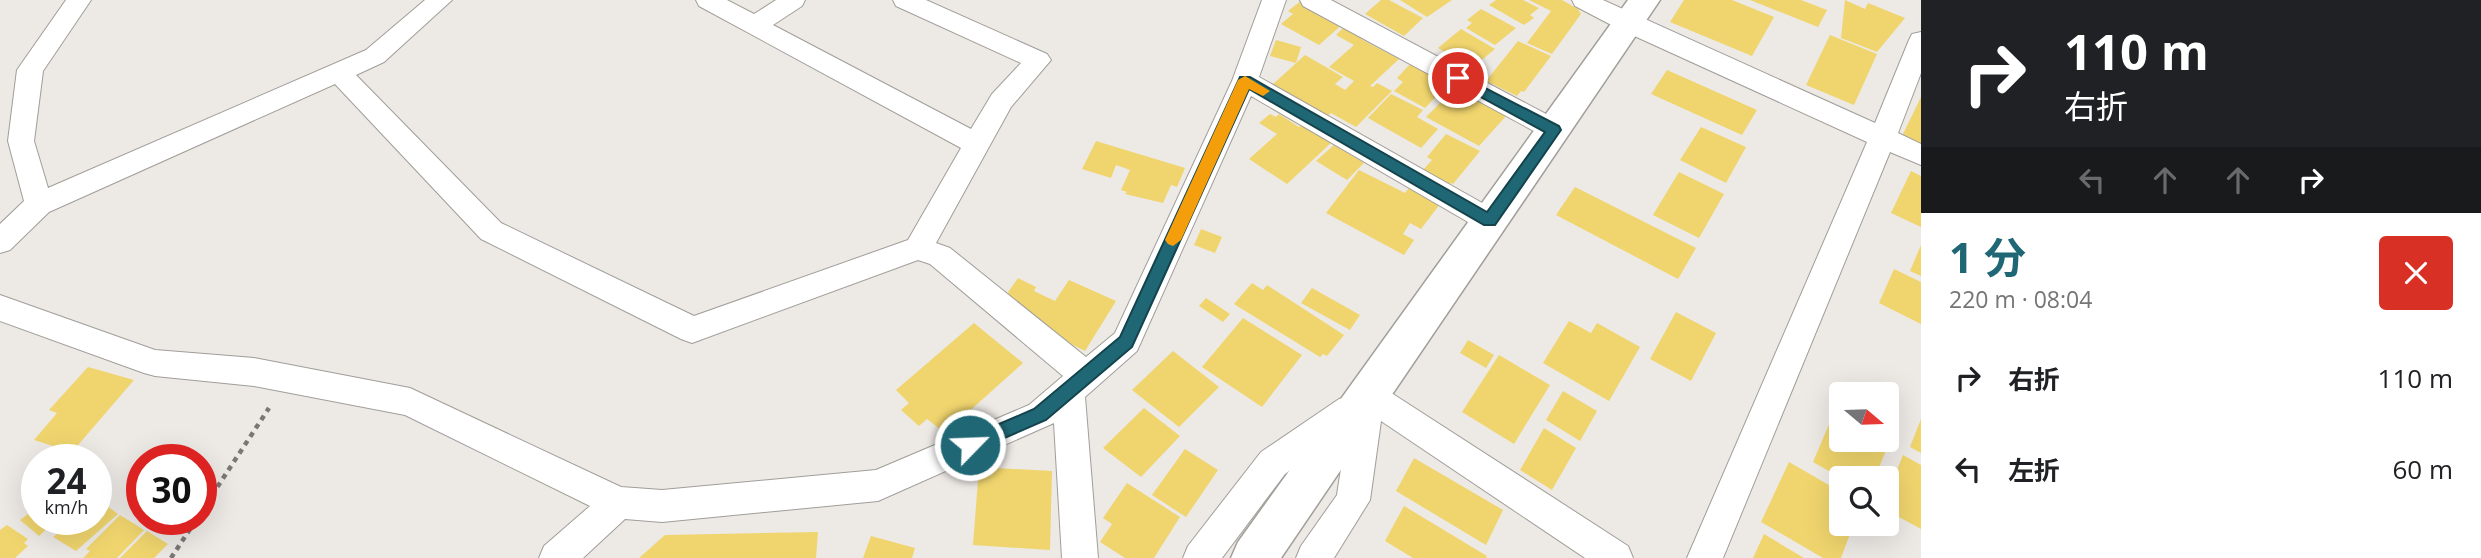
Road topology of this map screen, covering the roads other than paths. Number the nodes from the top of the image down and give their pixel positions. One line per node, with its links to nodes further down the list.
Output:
1 (79, 0): 18 (street)
2 (440, 0): 12 (street)
3 (708, 0): 10 (street)
4 (793, 0): 10 (street)
5 (905, 0): 16 (street)
6 (1274, 0): 13 (street)
7 (1312, 0): 14 (street)
8 (1584, 0): 9 (street)
9 (1636, 11): 14 (street); 15 (street)
10 (754, 26): 16 (street)
11 (1921, 40): 15 (street)
12 (338, 72): 18 (street); 21 (street)
13 (1245, 80): 19 (street); 23 (street)
14 (1554, 130): 19 (street)
15 (1883, 137): 17 (street); 32 (street)
16 (976, 144): 21 (street)
17 (1921, 155)
18 (39, 205): 20 (street)
19 (1490, 221): 24 (street)
20 (0, 242)
21 (918, 248): 23 (street)
22 (0, 308): 25 (street)
23 (1077, 383): 25 (street); 27 (street)
24 (1368, 395): 28 (street); 29 (street); 30 (street); 31 (street)
25 (618, 503): 26 (street)
26 (557, 558)
27 (1080, 558)
28 (1201, 558)
29 (1254, 558)
30 (1314, 558)
31 (1615, 558)
32 (1705, 558)

